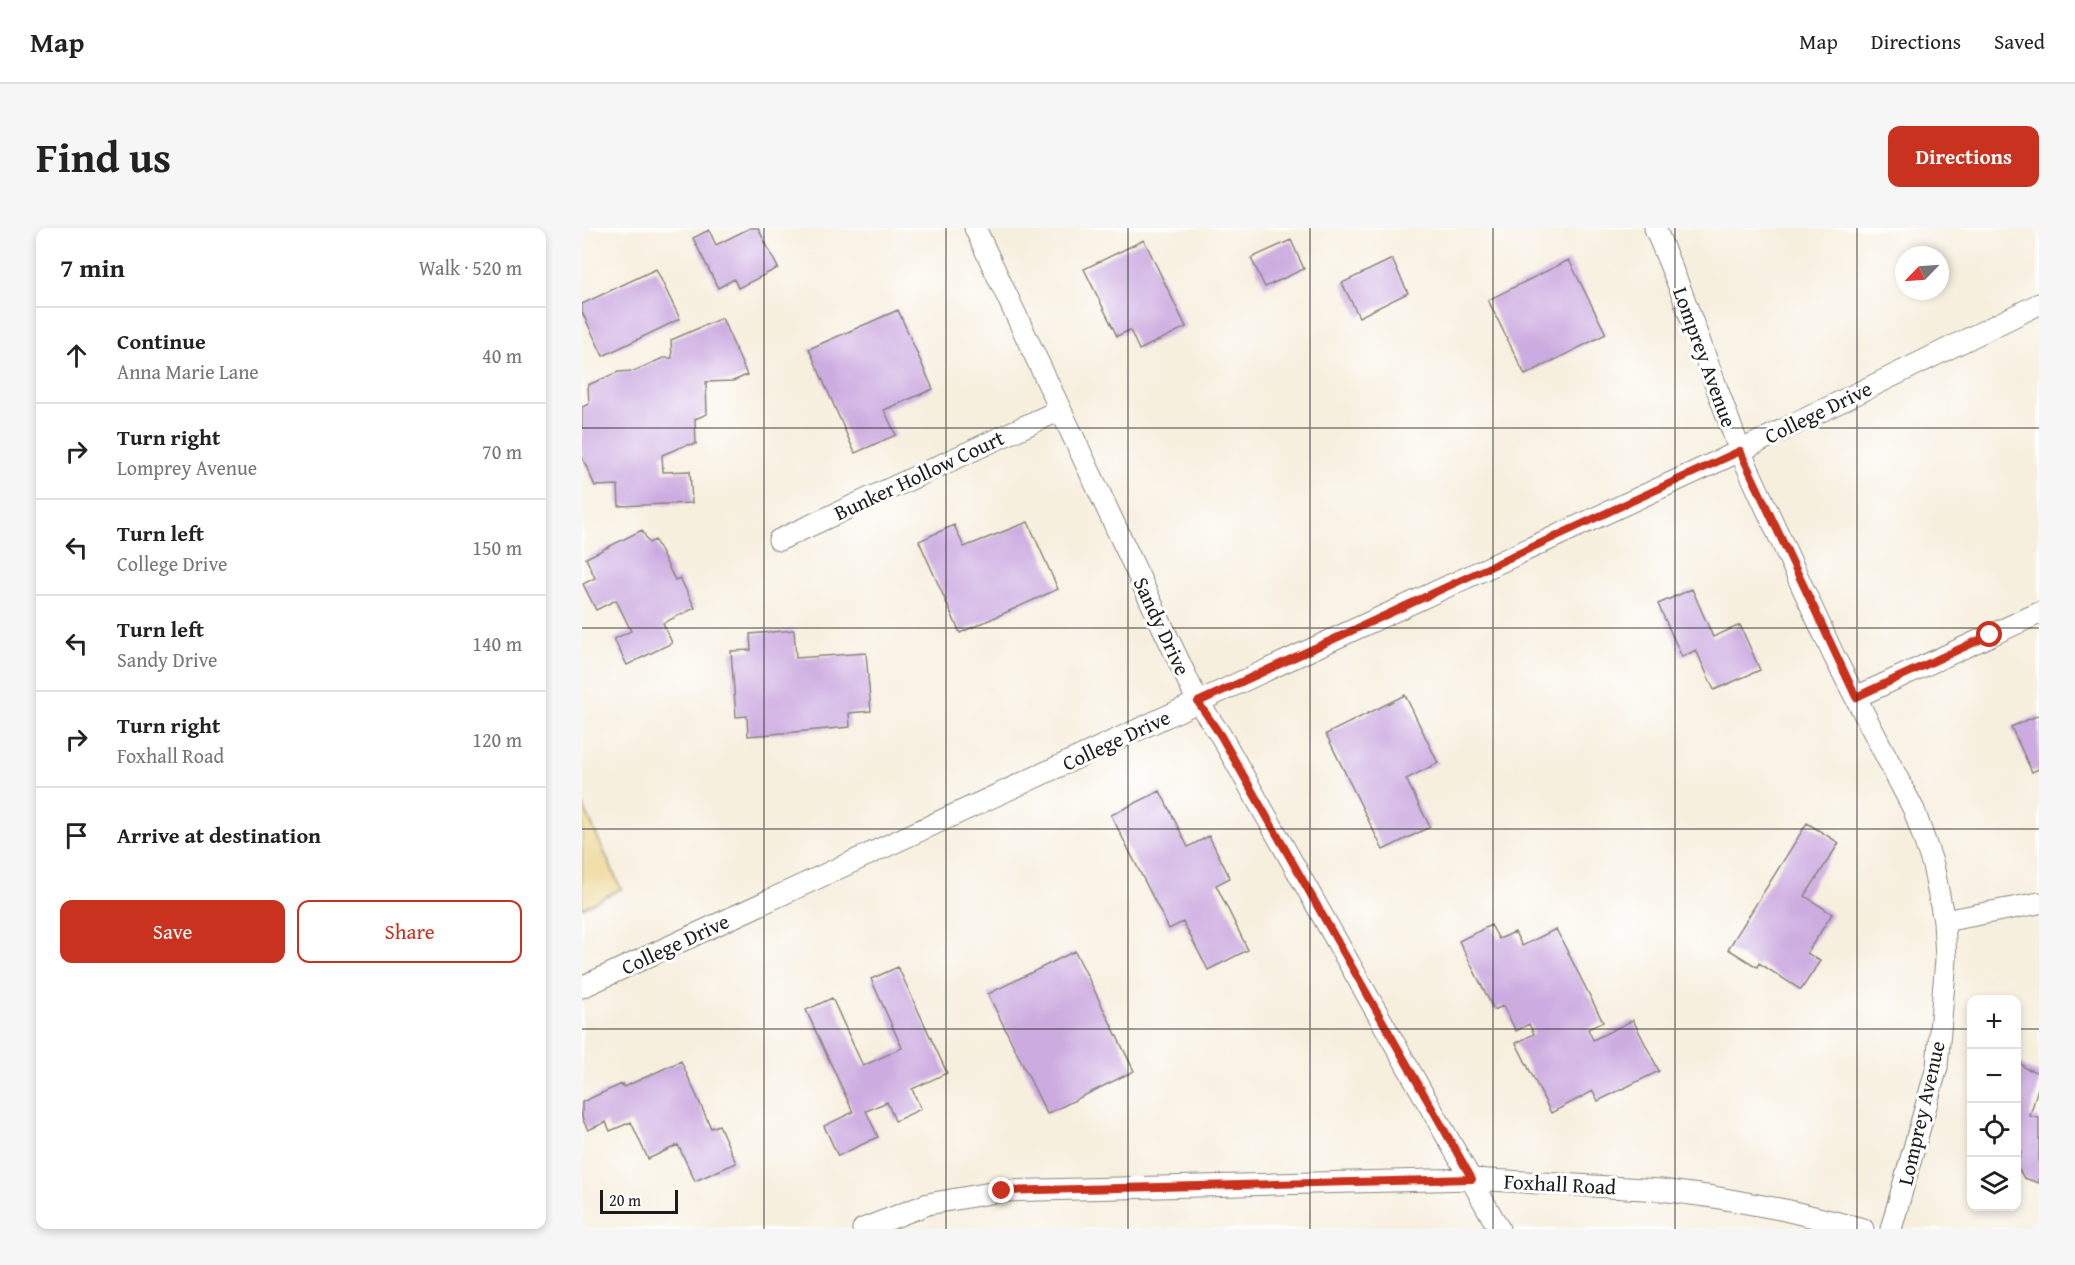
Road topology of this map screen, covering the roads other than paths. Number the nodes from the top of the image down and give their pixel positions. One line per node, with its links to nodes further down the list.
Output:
1 (975, 228): 4 (street, Sandy Drive)
2 (1655, 228): 5 (street, Lomprey Avenue)
3 (2039, 304): 5 (street, College Drive)
4 (1060, 410): 6 (street, Bunker Hollow Court); 9 (street, Sandy Drive)
5 (1740, 451): 8 (street, Lomprey Avenue); 9 (street, College Drive)
6 (779, 540)
7 (2039, 613): 8 (street)
8 (1856, 697): 11 (street, Lomprey Avenue)
9 (1198, 702): 12 (street, College Drive); 13 (street, Sandy Drive)
10 (2039, 903): 11 (street)
11 (1944, 921): 17 (street, Lomprey Avenue)
12 (582, 987)
13 (1472, 1179): 14 (street, Foxhall Road); 15 (street, Sandy Drive); 16 (street, Foxhall Road)
14 (869, 1228)
15 (1499, 1229)
16 (1863, 1229)
17 (1892, 1229)

